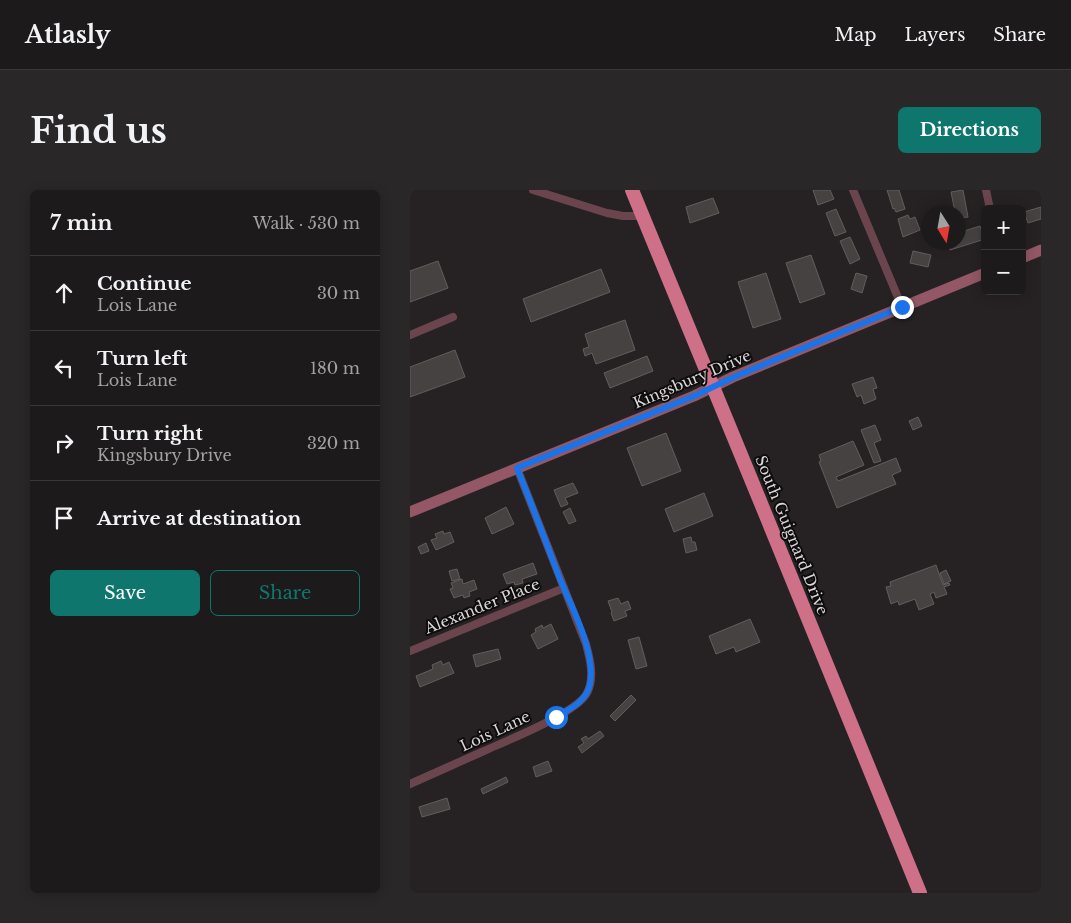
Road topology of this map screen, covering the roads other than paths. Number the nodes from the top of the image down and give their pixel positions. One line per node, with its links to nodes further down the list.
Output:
1 (533, 190): 6 (street)
2 (632, 190): 6 (highway, South Guignard Drive)
3 (853, 190): 10 (street)
4 (986, 190): 5 (street)
5 (989, 205)
6 (642, 216): 13 (highway, South Guignard Drive)
7 (1041, 250): 8 (street)
8 (1026, 256)
9 (981, 275): 10 (street, Kingsbury Drive)
10 (902, 307): 13 (street, Kingsbury Drive)
11 (453, 316): 12 (street)
12 (410, 334)
13 (714, 387): 14 (street, Kingsbury Drive); 19 (highway, South Guignard Drive)
14 (517, 468): 15 (street, Kingsbury Drive); 16 (street, Lois Lane)
15 (410, 512)
16 (564, 588): 17 (street, Alexander Place); 18 (street, Lois Lane)
17 (410, 650)
18 (410, 784)
19 (920, 893)

